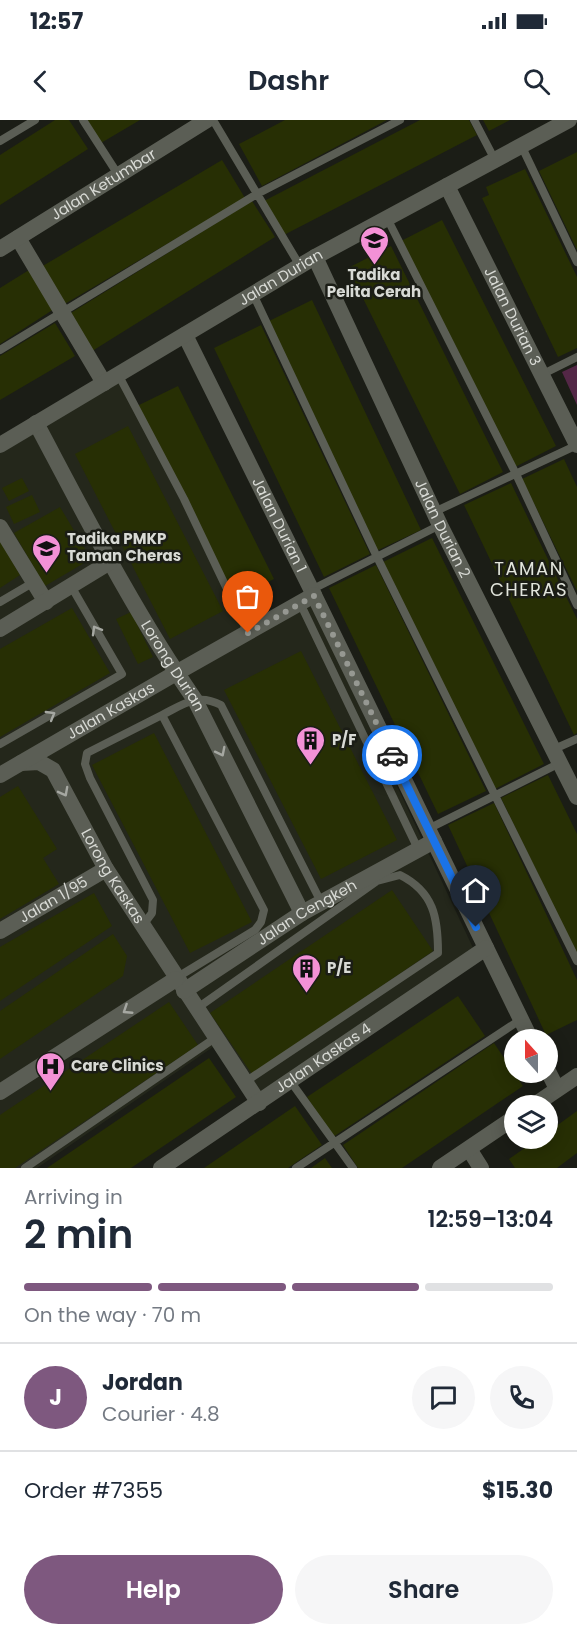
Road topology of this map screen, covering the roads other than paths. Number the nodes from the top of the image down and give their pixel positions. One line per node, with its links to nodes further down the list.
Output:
1 (35, 120): 8 (lane)
2 (83, 120): 11 (lane)
3 (207, 120): 11 (street, Jalan Ketumbar)
4 (213, 120): 13 (lane)
5 (400, 120): 13 (lane)
6 (474, 120): 10 (lane)
7 (569, 120): 9 (street, Jalan Durian)
8 (0, 141)
9 (521, 146): 10 (street, Jalan Durian); 18 (lane)
10 (495, 160): 12 (street, Jalan Durian)
11 (119, 176): 15 (street, Jalan Ketumbar)
12 (447, 186): 14 (street, Jalan Durian); 25 (street, Jalan Durian 3)
13 (257, 194): 19 (lane); 21 (lane)
14 (387, 218): 17 (street, Jalan Durian); 30 (lane)
15 (18, 238): 16 (street, Jalan Ketumbar); 21 (street)
16 (0, 249)
17 (315, 257): 19 (street, Jalan Durian); 31 (street, Jalan Durian 2)
18 (577, 262)
19 (300, 266): 20 (street, Jalan Durian)
20 (254, 294): 22 (street, Jalan Durian); 33 (lane)
21 (62, 311): 23 (lane); 26 (street)
22 (185, 335): 26 (street, Jalan Durian); 37 (street, Jalan Durian 1)
23 (0, 350)
24 (577, 357): 25 (lane)
25 (543, 374): 29 (street, Jalan Durian 3)
26 (111, 378): 27 (street, Jalan Durian); 42 (lane)
27 (36, 423): 28 (street, Jalan Durian); 34 (street, Lorong Durian)
28 (0, 445)
29 (577, 445): 30 (lane)
30 (516, 474): 31 (lane); 40 (lane)
31 (437, 518): 33 (lane); 49 (street, Jalan Durian 2)
32 (0, 527): 35 (street)
33 (377, 557): 37 (lane); 53 (lane)
34 (110, 562): 36 (street); 43 (street, Lorong Durian)
35 (34, 582): 38 (lane); 39 (street)
36 (71, 586): 39 (street); 48 (lane, one-way to 36)
37 (309, 596): 42 (street, Jalan Kaskas); 55 (street, Jalan Durian 1); 56 (lane)
38 (0, 602)
39 (46, 602): 41 (street)
40 (577, 605)
41 (0, 629)
42 (248, 633): 43 (street, Jalan Kaskas)
43 (176, 672): 44 (street, Lorong Durian); 46 (street, Jalan Kaskas)
44 (195, 700): 45 (lane); 58 (lane); 59 (street, Lorong Durian, one-way to 59)
45 (162, 715): 60 (lane); 64 (lane)
46 (63, 738): 50 (street, Jalan Kaskas); 51 (street)
47 (577, 739): 49 (lane)
48 (0, 744)
49 (556, 756): 53 (lane); 54 (street, Jalan Durian 2)
50 (21, 763): 51 (street); 52 (street, Jalan Kaskas)
51 (53, 770): 57 (street, Lorong Kaskas, one-way to 57)
52 (0, 776)
53 (496, 795): 55 (lane); 63 (lane)
54 (577, 797)
55 (431, 835): 56 (street, Jalan Cengkeh); 62 (street, Jalan Durian 1)
56 (418, 849): 58 (street, Jalan Cengkeh)
57 (106, 869): 60 (street, Lorong Kaskas); 61 (street, Jalan 1/95)
58 (321, 902): 59 (street, Jalan Cengkeh)
59 (302, 913): 64 (street, Jalan Cengkeh)
60 (143, 925): 64 (street, Lorong Kaskas)
61 (0, 932)
62 (486, 948): 66 (street, Jalan Durian 1); 71 (street, Jalan Kaskas 4)
63 (577, 961)
64 (180, 985): 65 (street, Lorong Kaskas); 74 (street, Jalan Cengkeh, one-way to 74)
65 (196, 1009): 68 (street, Lorong Kaskas); 70 (lane)
66 (520, 1020): 67 (street, Jalan Durian 1); 78 (lane)
67 (525, 1029)
68 (215, 1038): 70 (street, Lorong Kaskas); 80 (lane)
69 (577, 1076): 73 (street)
70 (245, 1082): 76 (street, Lorong Kaskas)
71 (291, 1082): 76 (street, Jalan Kaskas 4); 78 (lane)
72 (554, 1083): 73 (street)
73 (557, 1089): 75 (street)
74 (0, 1092)
75 (549, 1095)
76 (259, 1103): 81 (street, Jalan Kaskas 4)
77 (504, 1125): 79 (street)
78 (334, 1142): 82 (lane); 83 (lane)
79 (469, 1149): 84 (street); 85 (street)
80 (25, 1168)
81 (161, 1168)
82 (296, 1168)
83 (353, 1168)
84 (440, 1168)
85 (481, 1168)

